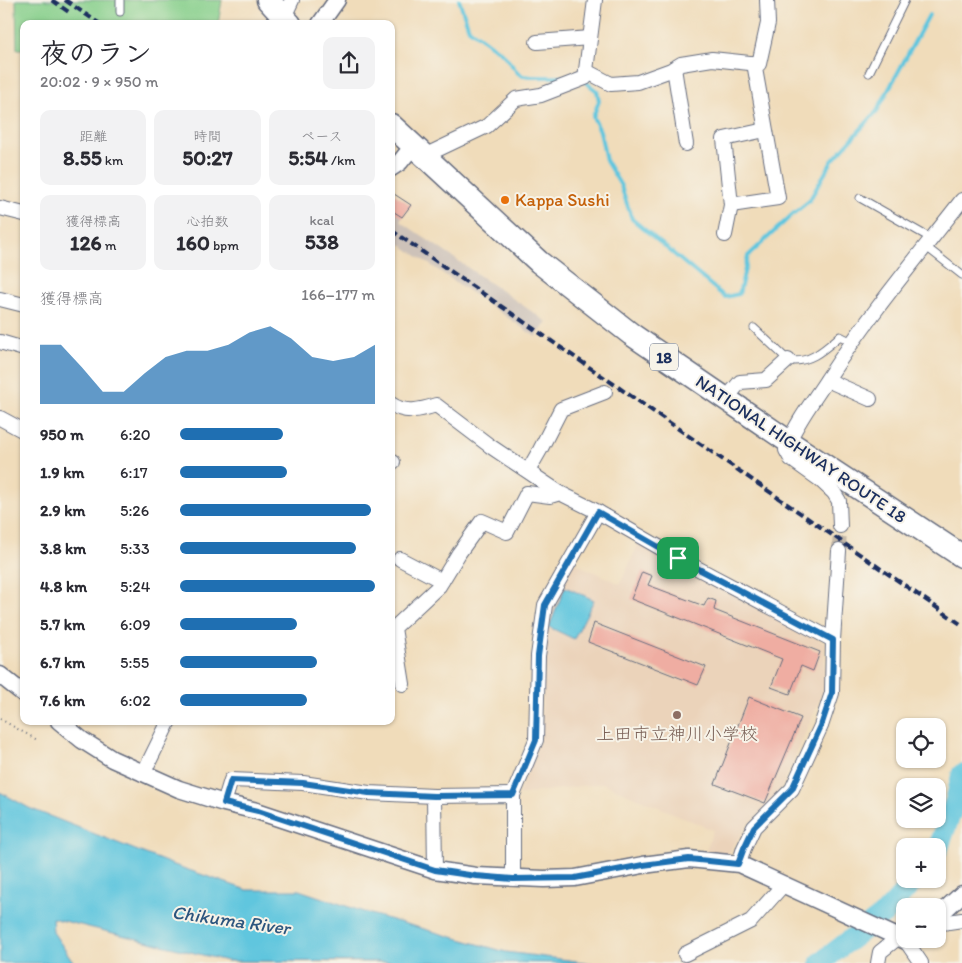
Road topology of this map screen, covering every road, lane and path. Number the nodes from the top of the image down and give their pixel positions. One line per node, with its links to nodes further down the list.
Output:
1 (120, 0): 7 (lane)
2 (268, 0): 8 (highway)
3 (336, 0): 9 (street)
4 (595, 0): 10 (street)
5 (768, 0): 12 (street)
6 (905, 0): 15 (lane)
7 (120, 12)
8 (289, 14)
9 (323, 20)
10 (590, 38): 11 (street); 14 (street)
11 (537, 42)
12 (754, 63): 13 (street); 17 (street)
13 (674, 68): 14 (street); 18 (street)
14 (586, 71): 19 (street)
15 (869, 73)
16 (395, 129): 19 (highway, NATIONAL HIGHWAY ROUTE 18 / 18)
17 (765, 130): 23 (street); 23 (street)
18 (686, 144)
19 (418, 151): 20 (street); 38 (highway, NATIONAL HIGHWAY ROUTE 18 / 18)
20 (395, 165)
21 (860, 198): 27 (lane)
22 (962, 200): 27 (street)
23 (731, 205): 26 (street)
24 (0, 208): 25 (street)
25 (20, 213)
26 (725, 235)
27 (928, 242): 28 (lane); 33 (street)
28 (962, 275)
29 (0, 299): 30 (street)
30 (20, 304)
31 (754, 328): 35 (lane)
32 (0, 342): 34 (street)
33 (852, 342): 35 (lane); 36 (street)
34 (20, 348)
35 (788, 360): 38 (street)
36 (827, 380): 39 (street); 43 (street)
37 (605, 392): 44 (street)
38 (726, 399): 43 (highway, NATIONAL HIGHWAY ROUTE 18 / 18)
39 (870, 399)
40 (395, 407): 44 (street)
41 (0, 418): 42 (street)
42 (20, 429)
43 (788, 442): 47 (street); 49 (highway, NATIONAL HIGHWAY ROUTE 18 / 18)
44 (528, 471): 45 (street)
45 (560, 493): 46 (street); 51 (street)
46 (598, 512): 54 (street); 63 (street)
47 (840, 526)
48 (839, 551): 54 (street)
49 (962, 556)
50 (400, 559): 51 (street)
51 (442, 581): 52 (street)
52 (395, 627)
53 (395, 634): 56 (street)
54 (833, 640): 66 (street)
55 (0, 675): 57 (street)
56 (403, 684)
57 (20, 691)
58 (0, 719): 61 (path)
59 (63, 725): 62 (street)
60 (167, 725): 62 (street)
61 (39, 741)
62 (143, 774): 65 (street)
63 (513, 795): 64 (street); 68 (street)
64 (434, 796): 65 (street); 67 (street)
65 (224, 803): 67 (street)
66 (738, 864): 68 (street); 69 (street)
67 (435, 870): 68 (street)
68 (513, 879)
69 (785, 885): 74 (street); 77 (street)
70 (962, 894): 71 (street)
71 (946, 910)
72 (962, 920): 73 (street)
73 (946, 922)
74 (896, 935)
75 (896, 943): 78 (street)
76 (911, 948): 79 (street)
77 (685, 954)
78 (878, 963)
79 (922, 963)

